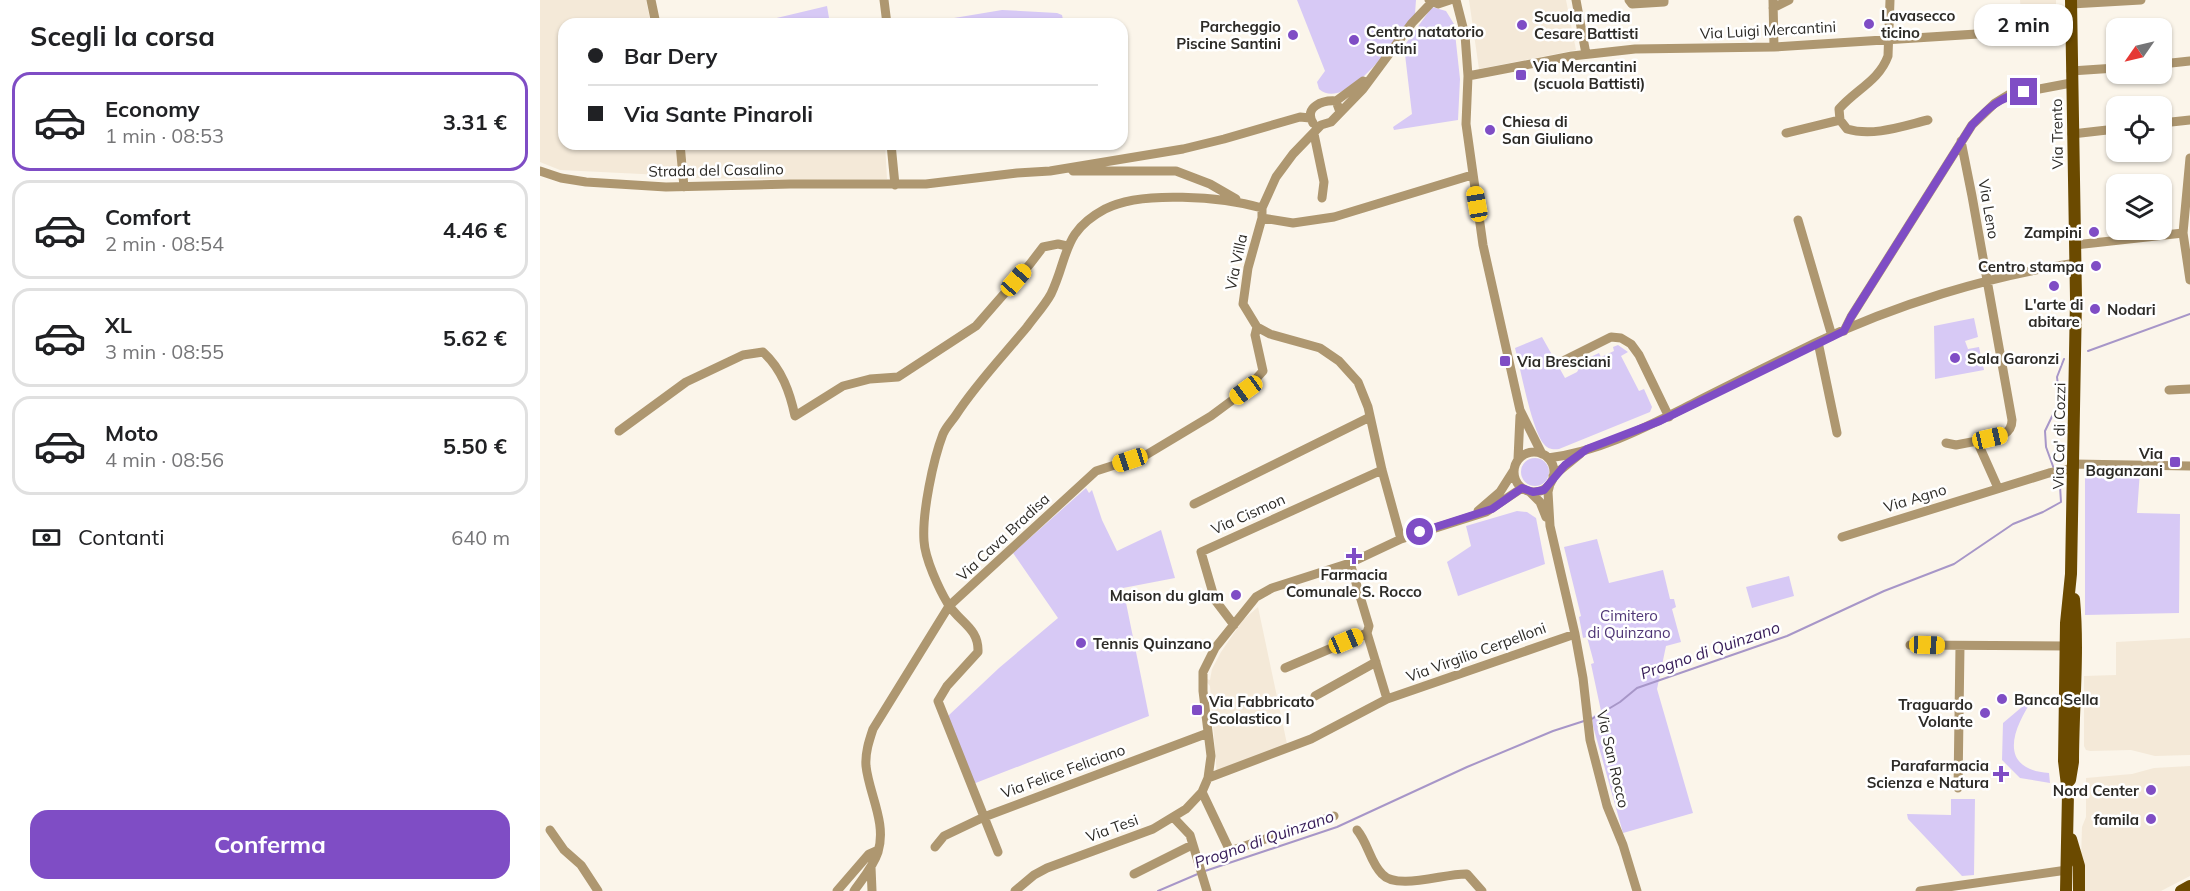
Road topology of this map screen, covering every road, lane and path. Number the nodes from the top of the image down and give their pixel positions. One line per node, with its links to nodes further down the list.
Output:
1 (651, 0): 13 (street)
2 (884, 0): 14 (street)
3 (1576, 0): 18 (street)
4 (1629, 0): 5 (street)
5 (1664, 0)
6 (1789, 0): 12 (street)
7 (1890, 0): 16 (street)
8 (2141, 0): 11 (street)
9 (1429, 1): 10 (street); 22 (street, Via Villa)
10 (1451, 1): 23 (street)
11 (2071, 2): 15 (main road, Via Trento)
12 (1773, 4): 17 (street)
13 (655, 18)
14 (886, 18)
15 (2071, 28): 16 (street, Via Luigi Mercantini); 24 (main road, Via Trento)
16 (1889, 38): 17 (street, Via Luigi Mercantini); 28 (street)
17 (1774, 46): 18 (street, Via Luigi Mercantini)
18 (1586, 54): 23 (street, Via Luigi Mercantini)
19 (2190, 61): 20 (street)
20 (2172, 63)
21 (2106, 70): 24 (street)
22 (1374, 72): 25 (street, Via Villa); 26 (street, Via Villa)
23 (1468, 76): 43 (street)
24 (2071, 77): 36 (main road, Via Trento); 37 (street)
25 (1335, 101): 26 (street); 27 (street, Via Villa)
26 (1340, 112): 32 (street, Via Villa)
27 (1310, 117): 32 (street); 42 (street)
28 (1840, 120): 29 (street); 34 (street)
29 (1928, 120)
30 (2190, 120): 31 (street)
31 (2172, 122)
32 (1321, 125): 35 (street, Via Villa)
33 (2106, 130): 36 (street)
34 (1786, 133)
35 (1314, 134): 47 (street); 49 (street, Via Villa)
36 (2072, 134): 53 (main road, Via Trento)
37 (1961, 141): 57 (street, Via Leno); 59 (street)
38 (681, 150): 45 (street)
39 (891, 150): 44 (street)
40 (2190, 158): 46 (street)
41 (540, 171): 45 (street, Strada del Casalino)
42 (1050, 171): 44 (street, Strada del Casalino); 48 (street)
43 (1472, 175): 50 (street); 65 (street)
44 (894, 185): 45 (street, Strada del Casalino)
45 (684, 187)
46 (2188, 190): 52 (street)
47 (1322, 198)
48 (1244, 203): 49 (street); 54 (street)
49 (1262, 208): 50 (street, Via Villa)
50 (1262, 218): 58 (street, Via Villa)
51 (1798, 220): 60 (street)
52 (2183, 233): 53 (street); 56 (street)
53 (2075, 244): 55 (main road, Via Trento)
54 (1067, 246): 68 (street); 89 (street)
55 (2076, 263): 57 (street); 76 (main road, Via Ca' di Cozzi)
56 (2190, 280)
57 (1987, 282): 59 (street); 70 (street, Via Leno)
58 (1257, 327): 66 (street); 89 (street, Via Cava Bradisa)
59 (1844, 331): 60 (street)
60 (1832, 336): 61 (street)
61 (1818, 342): 67 (street); 69 (street)
62 (1563, 361): 67 (street)
63 (2190, 388): 64 (street)
64 (2169, 390)
65 (1520, 410): 73 (street); 74 (street)
66 (1370, 417): 77 (street); 82 (street)
67 (1669, 417): 72 (street)
68 (619, 431)
69 (1837, 433)
70 (1977, 441): 71 (street); 80 (street)
71 (1946, 443)
72 (1587, 449): 73 (street); 79 (street)
73 (1545, 456): 74 (street); 79 (street)
74 (1518, 459): 78 (street)
75 (2190, 466): 76 (street, Via Agno)
76 (2071, 468): 80 (street, Via Agno); 88 (main road, Via Ca' di Cozzi)
77 (1382, 470): 86 (street); 90 (street, Via Cismon)
78 (1514, 470): 81 (street); 83 (street)
79 (1552, 480): 81 (street); 84 (street, Via San Rocco)
80 (1998, 489): 85 (street, Via Agno)
81 (1526, 490): 83 (street, Via Tesi); 84 (street, Via San Rocco)
82 (1194, 504)
83 (1469, 517): 86 (street, Via Tesi)
84 (1550, 525): 92 (street, Via San Rocco)
85 (1842, 537)
86 (1401, 539): 87 (street, Via Tesi)
87 (1350, 563): 90 (street, Via Tesi); 91 (street)
88 (2071, 574): 94 (main road, Via Ca' di Cozzi); 104 (main road, Via Ca' di Cozzi)
89 (950, 606): 106 (street); 113 (street, Via Cava Bradisa)
90 (1234, 625): 100 (street, Via Tesi)
91 (1367, 633): 96 (street); 97 (street)
92 (1575, 634): 99 (street, Via Virgilio Cerpelloni); 126 (street, Via San Rocco)
93 (1910, 645): 95 (street)
94 (2066, 645): 95 (street); 104 (main road, Via Ca' di Cozzi)
95 (1960, 646): 102 (street)
96 (1376, 662): 98 (street); 99 (street)
97 (1285, 668)
98 (1315, 696)
99 (1387, 699): 101 (street, Via Virgilio Cerpelloni)
100 (1208, 733): 101 (street, Via Tesi); 106 (street, Via Felice Feliciano)
101 (1208, 778): 103 (street, Via Tesi)
102 (1958, 788)
103 (1202, 792): 105 (street); 107 (street, Via Tesi)
104 (2068, 793): 108 (main road, Via Ca' di Cozzi)
105 (1334, 816)
106 (984, 817): 112 (street, Via Felice Feliciano); 114 (street)
107 (1173, 817): 111 (street); 124 (street, Via Tesi)
108 (2067, 827): 116 (main road, Via Ca' di Cozzi); 129 (main road)
109 (550, 830): 120 (street)
110 (1357, 830): 125 (street)
111 (1192, 845): 117 (street); 119 (street)
112 (934, 847)
113 (878, 850): 115 (street); 121 (street)
114 (998, 852)
115 (871, 867): 122 (street); 123 (street)
116 (2067, 870): 127 (street); 128 (main road, Via Ca' di Cozzi)
117 (1134, 874)
118 (2190, 886): 130 (main road)
119 (1206, 887)
120 (598, 891)
121 (837, 891)
122 (854, 891)
123 (872, 891)
124 (1015, 891)
125 (1482, 891)
126 (1637, 891)
127 (1920, 891)
128 (2066, 891)
129 (2079, 891)
130 (2181, 891)

